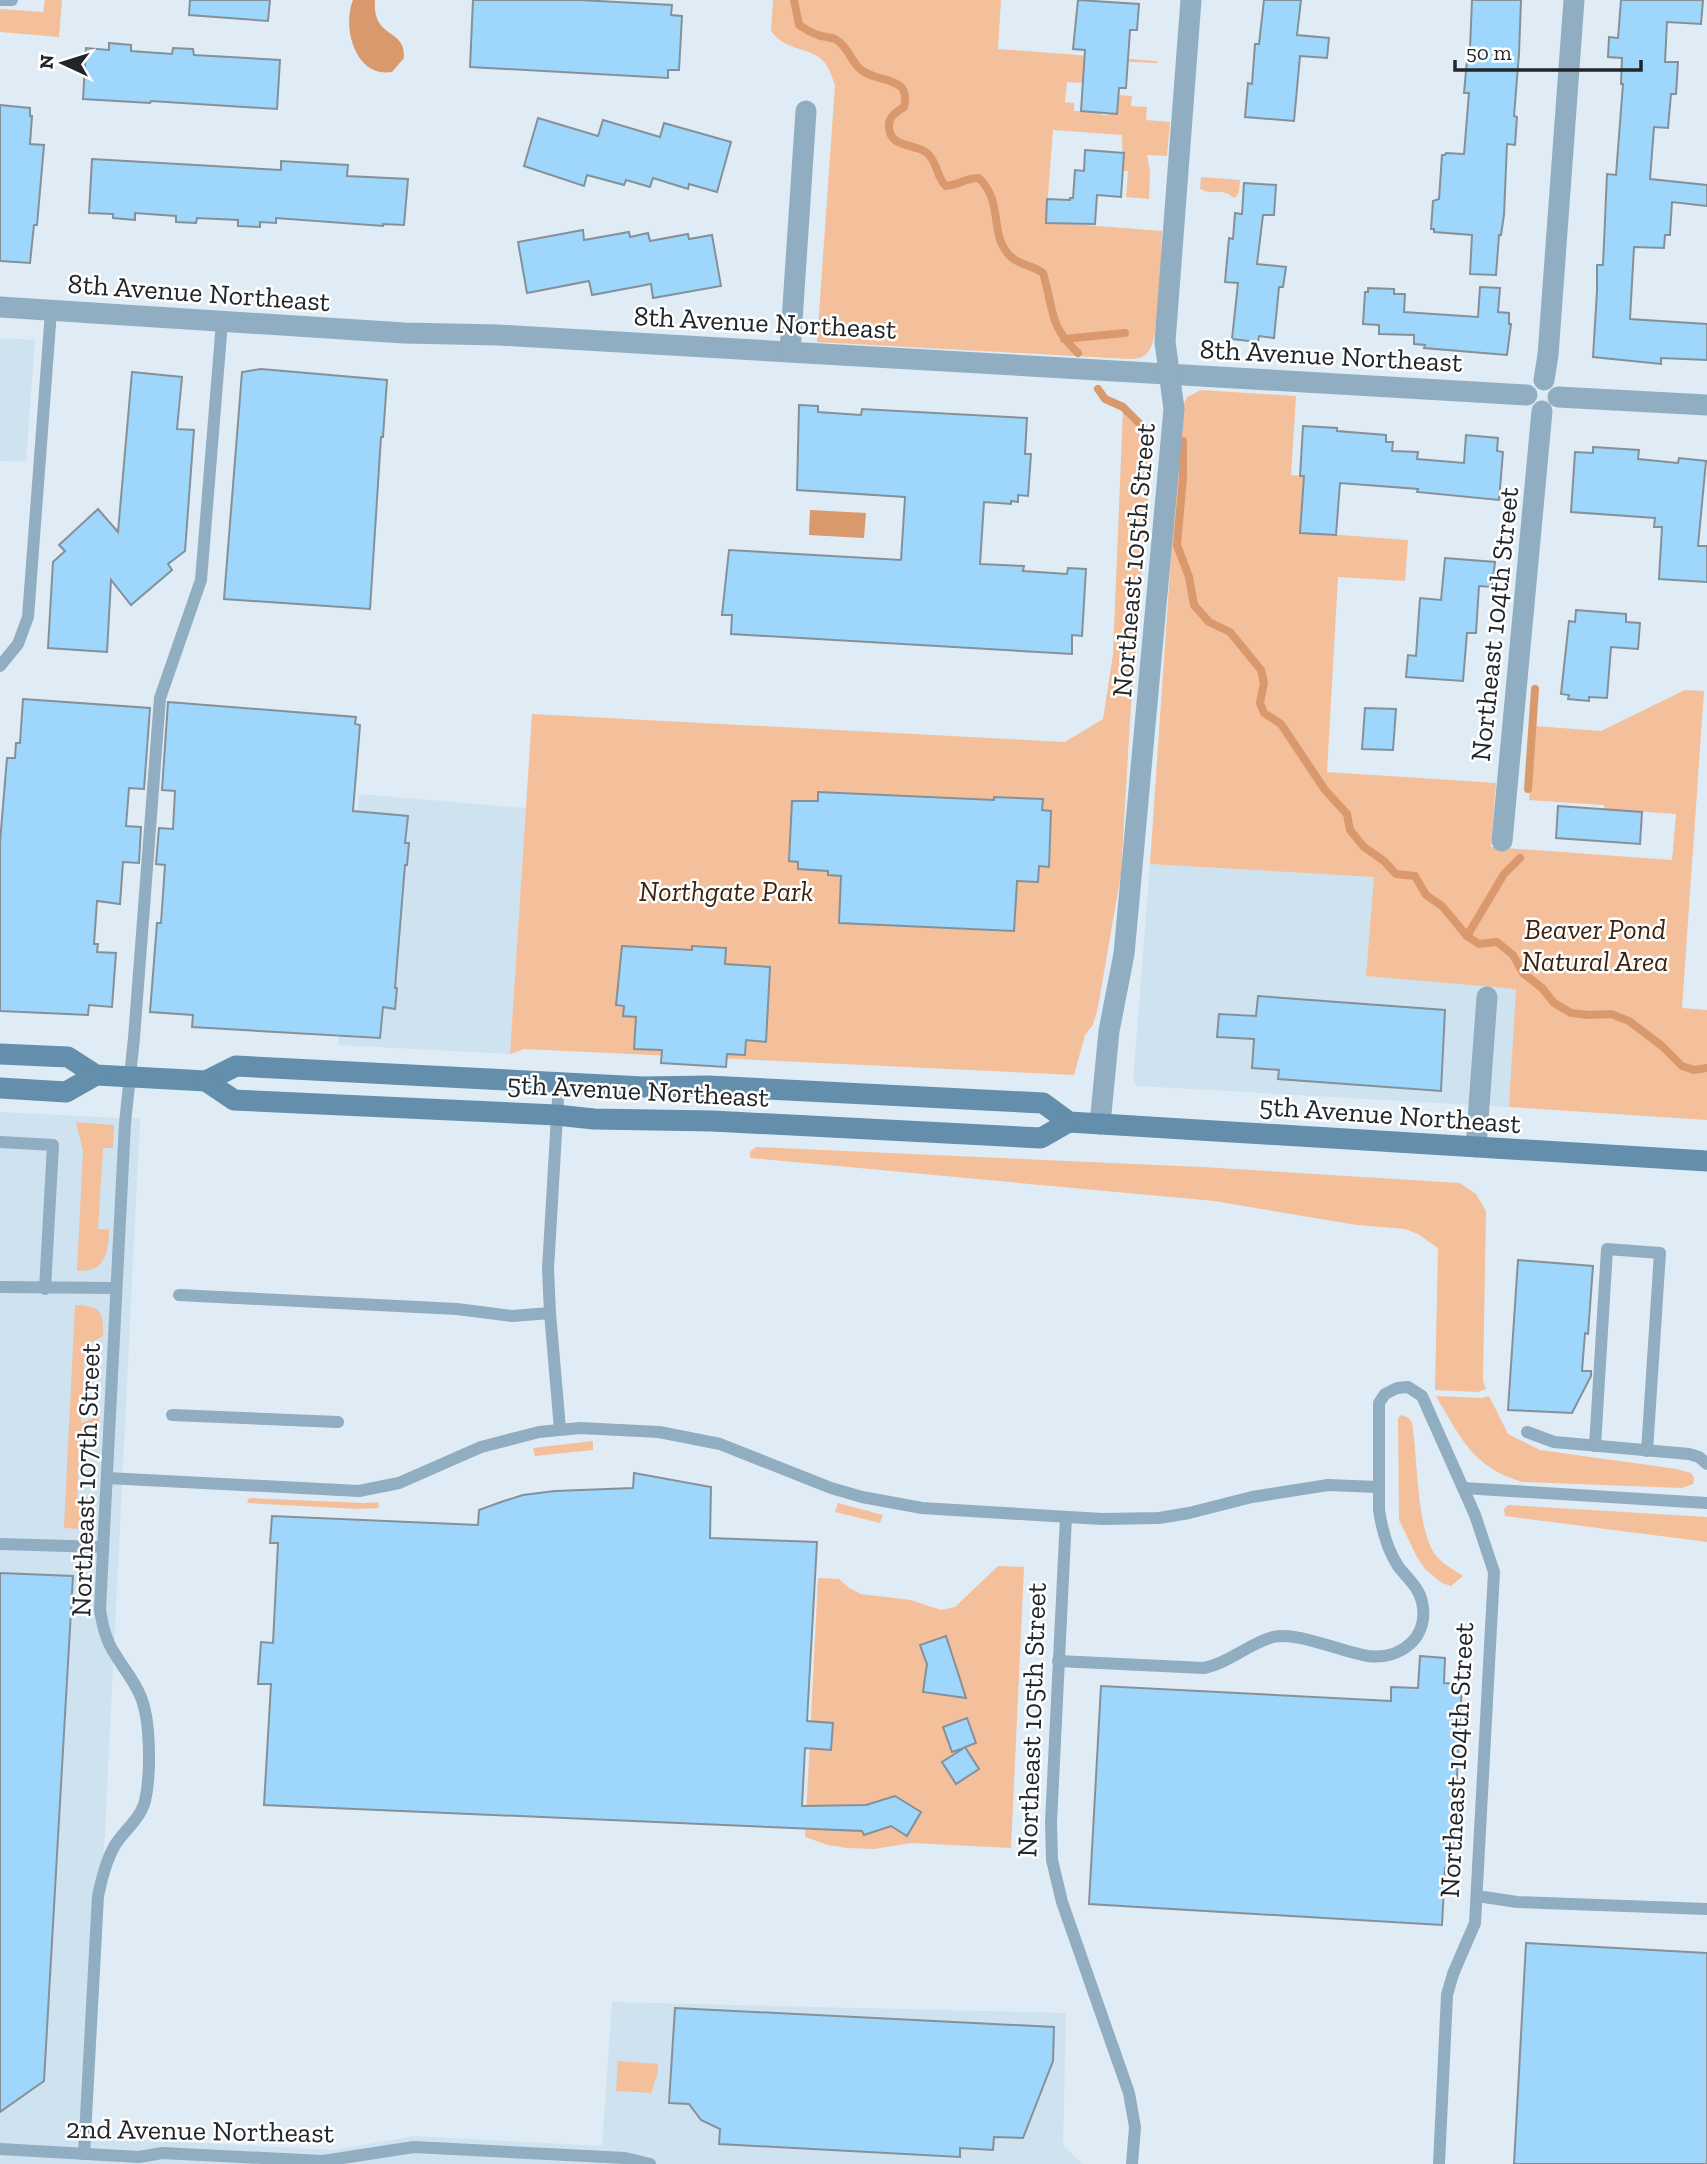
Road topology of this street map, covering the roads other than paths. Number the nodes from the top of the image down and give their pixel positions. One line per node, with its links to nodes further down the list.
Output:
1 (2, 0): 2 (lane)
2 (12, 0)
3 (1191, 0): 10 (street, Northeast 105th Street)
4 (1574, 0): 11 (street)
5 (806, 111): 9 (street)
6 (0, 307): 7 (street, 8th Avenue Northeast)
7 (51, 311): 8 (street, 8th Avenue Northeast); 16 (lane)
8 (222, 322): 9 (street, 8th Avenue Northeast); 21 (lane, Northeast 107th Street)
9 (790, 351): 10 (street, 8th Avenue Northeast)
10 (1171, 375): 12 (street, 8th Avenue Northeast); 27 (street, Northeast 105th Street)
11 (1544, 380): 12 (street); 13 (street)
12 (1527, 395): 15 (street)
13 (1558, 397): 14 (street); 15 (street)
14 (1707, 405)
15 (1542, 411): 17 (street, Northeast 104th Street)
16 (0, 666)
17 (1502, 841)
18 (1486, 997): 29 (street)
19 (0, 1054): 20 (main road, 5th Avenue Northeast)
20 (96, 1075): 21 (main road, 5th Avenue Northeast); 24 (main road)
21 (130, 1077): 22 (main road, 5th Avenue Northeast); 33 (lane, Northeast 107th Street)
22 (206, 1081): 23 (main road, 5th Avenue Northeast); 25 (main road, 5th Avenue Northeast)
23 (559, 1082): 25 (lane); 26 (main road, 5th Avenue Northeast)
24 (0, 1088)
25 (556, 1115): 26 (main road, 5th Avenue Northeast); 35 (lane)
26 (1069, 1122): 27 (main road, 5th Avenue Northeast)
27 (1100, 1124): 29 (main road, 5th Avenue Northeast)
28 (0, 1142): 32 (lane)
29 (1476, 1147): 30 (main road, 5th Avenue Northeast)
30 (1707, 1161)
31 (0, 1287): 32 (lane)
32 (46, 1289): 33 (lane)
33 (116, 1289): 43 (lane, Northeast 107th Street)
34 (179, 1295): 35 (lane)
35 (550, 1313): 38 (lane)
36 (172, 1415): 37 (lane)
37 (338, 1422)
38 (561, 1429): 43 (lane); 47 (lane)
39 (1527, 1432): 40 (lane)
40 (1595, 1446): 41 (lane); 41 (lane)
41 (1647, 1451): 42 (lane)
42 (1707, 1464)
43 (107, 1478): 49 (lane, Northeast 107th Street)
44 (1378, 1487): 45 (lane, Northeast 104th Street); 47 (lane); 50 (lane)
45 (1463, 1488): 46 (lane); 51 (lane, Northeast 104th Street)
46 (1707, 1503)
47 (1066, 1517): 50 (lane, Northeast 105th Street)
48 (0, 1544): 49 (lane)
49 (103, 1548): 54 (lane, Northeast 107th Street)
50 (1058, 1661): 59 (lane, Northeast 105th Street)
51 (1477, 1896): 52 (lane); 60 (lane, Northeast 104th Street)
52 (1707, 1909)
53 (0, 2149): 54 (lane, 2nd Avenue Northeast)
54 (84, 2154): 55 (lane, 2nd Avenue Northeast)
55 (191, 2159): 56 (lane, 2nd Avenue Northeast)
56 (270, 2161): 57 (lane, 2nd Avenue Northeast)
57 (338, 2161): 58 (lane, 2nd Avenue Northeast)
58 (650, 2164)
59 (1132, 2164)
60 (1439, 2164)

